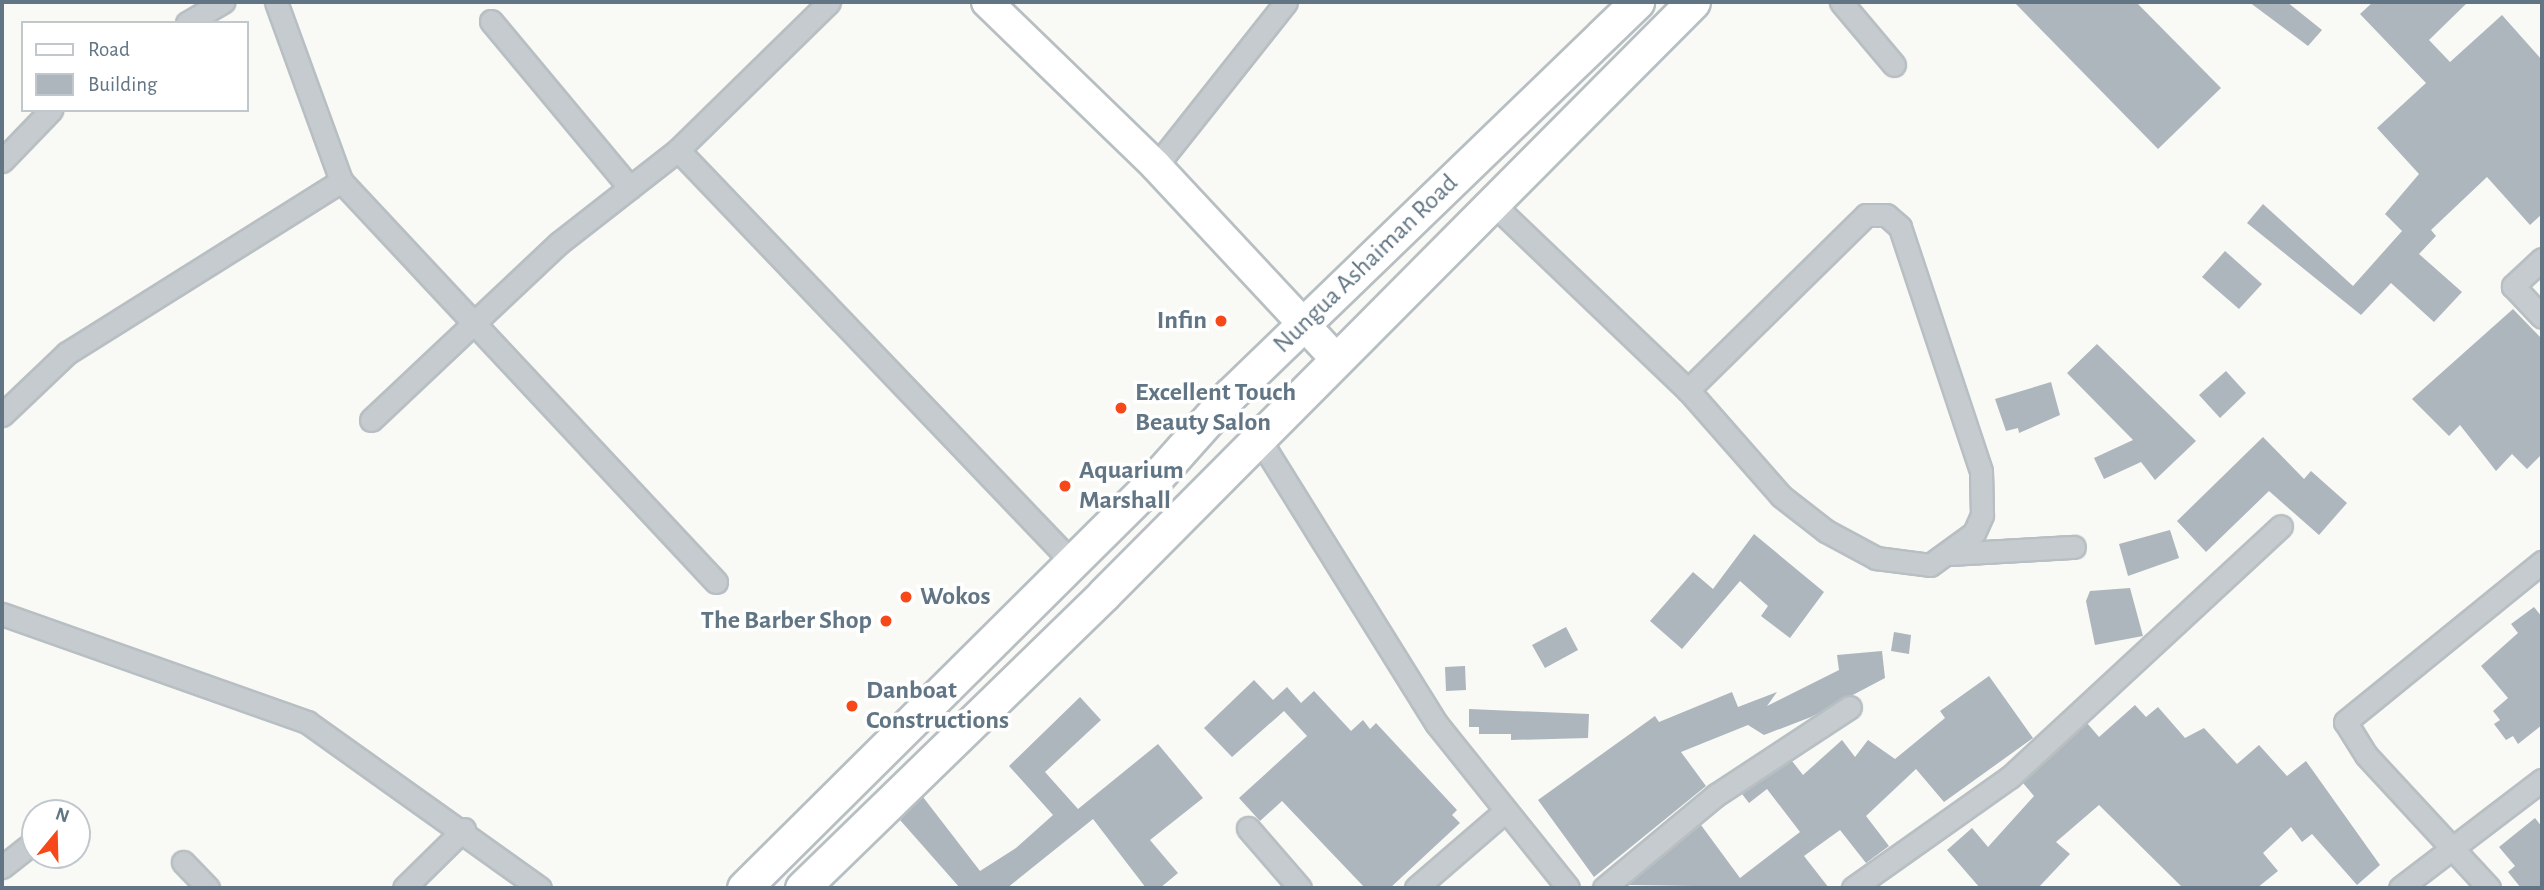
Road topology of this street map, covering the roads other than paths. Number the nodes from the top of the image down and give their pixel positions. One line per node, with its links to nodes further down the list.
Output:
1 (223, 2): 9 (street)
2 (276, 2): 16 (street)
3 (829, 2): 13 (street)
4 (987, 2): 15 (street)
5 (1286, 2): 15 (street)
6 (1637, 2): 22 (main road, Nungua Ashaiman Road)
7 (1693, 2): 18 (main road, Nungua Ashaiman Road)
8 (1841, 2): 11 (street)
9 (190, 21)
10 (491, 21): 17 (street)
11 (1894, 65)
12 (49, 112): 14 (street)
13 (678, 150): 17 (street); 31 (street)
14 (2, 160)
15 (1156, 166): 22 (street)
16 (341, 181): 21 (street); 25 (street)
17 (630, 188): 21 (street)
18 (1491, 202): 23 (main road, Nungua Ashaiman Road); 24 (street)
19 (2542, 259): 20 (street)
20 (2542, 317)
21 (470, 323): 26 (street); 33 (street)
22 (1302, 325): 23 (street); 31 (main road, Nungua Ashaiman Road)
23 (1334, 356): 27 (main road, Nungua Ashaiman Road)
24 (1688, 390): 30 (street); 30 (street)
25 (2, 415)
26 (371, 420)
27 (1258, 437): 37 (street); 48 (main road, Nungua Ashaiman Road)
28 (2281, 526): 53 (street)
29 (2074, 547): 30 (street)
30 (1951, 554)
31 (1072, 562): 47 (main road, Nungua Ashaiman Road)
32 (2542, 562): 40 (street)
33 (716, 582)
34 (2, 614): 39 (street)
35 (1850, 707): 52 (street)
36 (2542, 780): 40 (street)
37 (1503, 813): 50 (street); 51 (street)
38 (1248, 828): 49 (street)
39 (464, 829): 45 (street); 46 (street)
40 (2456, 847): 54 (street); 55 (street)
41 (21, 852): 43 (street)
42 (183, 862): 44 (street)
43 (2, 867)
44 (208, 888)
45 (404, 888)
46 (540, 888)
47 (744, 888)
48 (802, 888)
49 (1300, 888)
50 (1416, 888)
51 (1568, 888)
52 (1604, 888)
53 (1853, 888)
54 (2400, 888)
55 (2489, 888)

